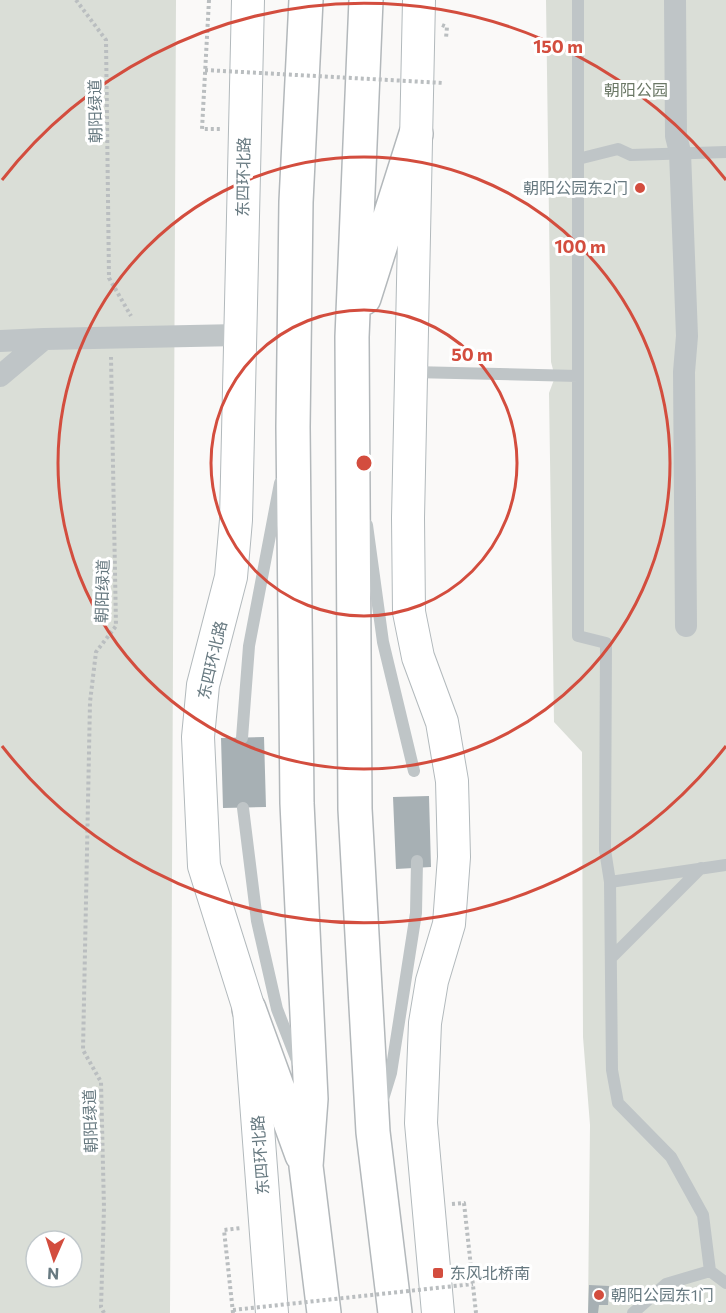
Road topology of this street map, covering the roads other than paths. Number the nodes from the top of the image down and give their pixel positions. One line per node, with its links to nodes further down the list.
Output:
1 (248, 0): 11 (street, 东四环北路)
2 (306, 0): 18 (highway)
3 (366, 0): 12 (highway)
4 (418, 0): 7 (street)
5 (578, 0): 10 (lane)
6 (675, 0): 8 (street)
7 (416, 134): 12 (highway); 15 (street)
8 (680, 152): 9 (lane); 10 (lane); 20 (street)
9 (726, 152)
10 (578, 159): 17 (lane)
11 (239, 334): 13 (street); 29 (street, 东四环北路)
12 (352, 337): 19 (highway)
13 (44, 339): 14 (street); 16 (street)
14 (0, 341)
15 (411, 372): 17 (lane); 38 (street)
16 (0, 376)
17 (578, 376): 27 (lane)
18 (293, 426): 21 (lane); 30 (highway)
19 (353, 450): 22 (lane); 31 (highway)
20 (686, 626)
21 (242, 738)
22 (414, 771)
23 (243, 808): 30 (lane)
24 (417, 861): 31 (lane)
25 (726, 865): 26 (lane)
26 (700, 868): 27 (lane); 28 (lane)
27 (610, 882): 28 (lane)
28 (611, 958): 33 (lane)
29 (249, 1010): 32 (highway); 35 (street, 东四环北路)
30 (311, 1099): 32 (highway)
31 (373, 1132): 37 (highway)
32 (306, 1166): 36 (highway)
33 (710, 1271): 34 (lane); 39 (lane)
34 (726, 1283)
35 (272, 1313)
36 (324, 1313)
37 (395, 1313)
38 (438, 1313)
39 (633, 1313)

